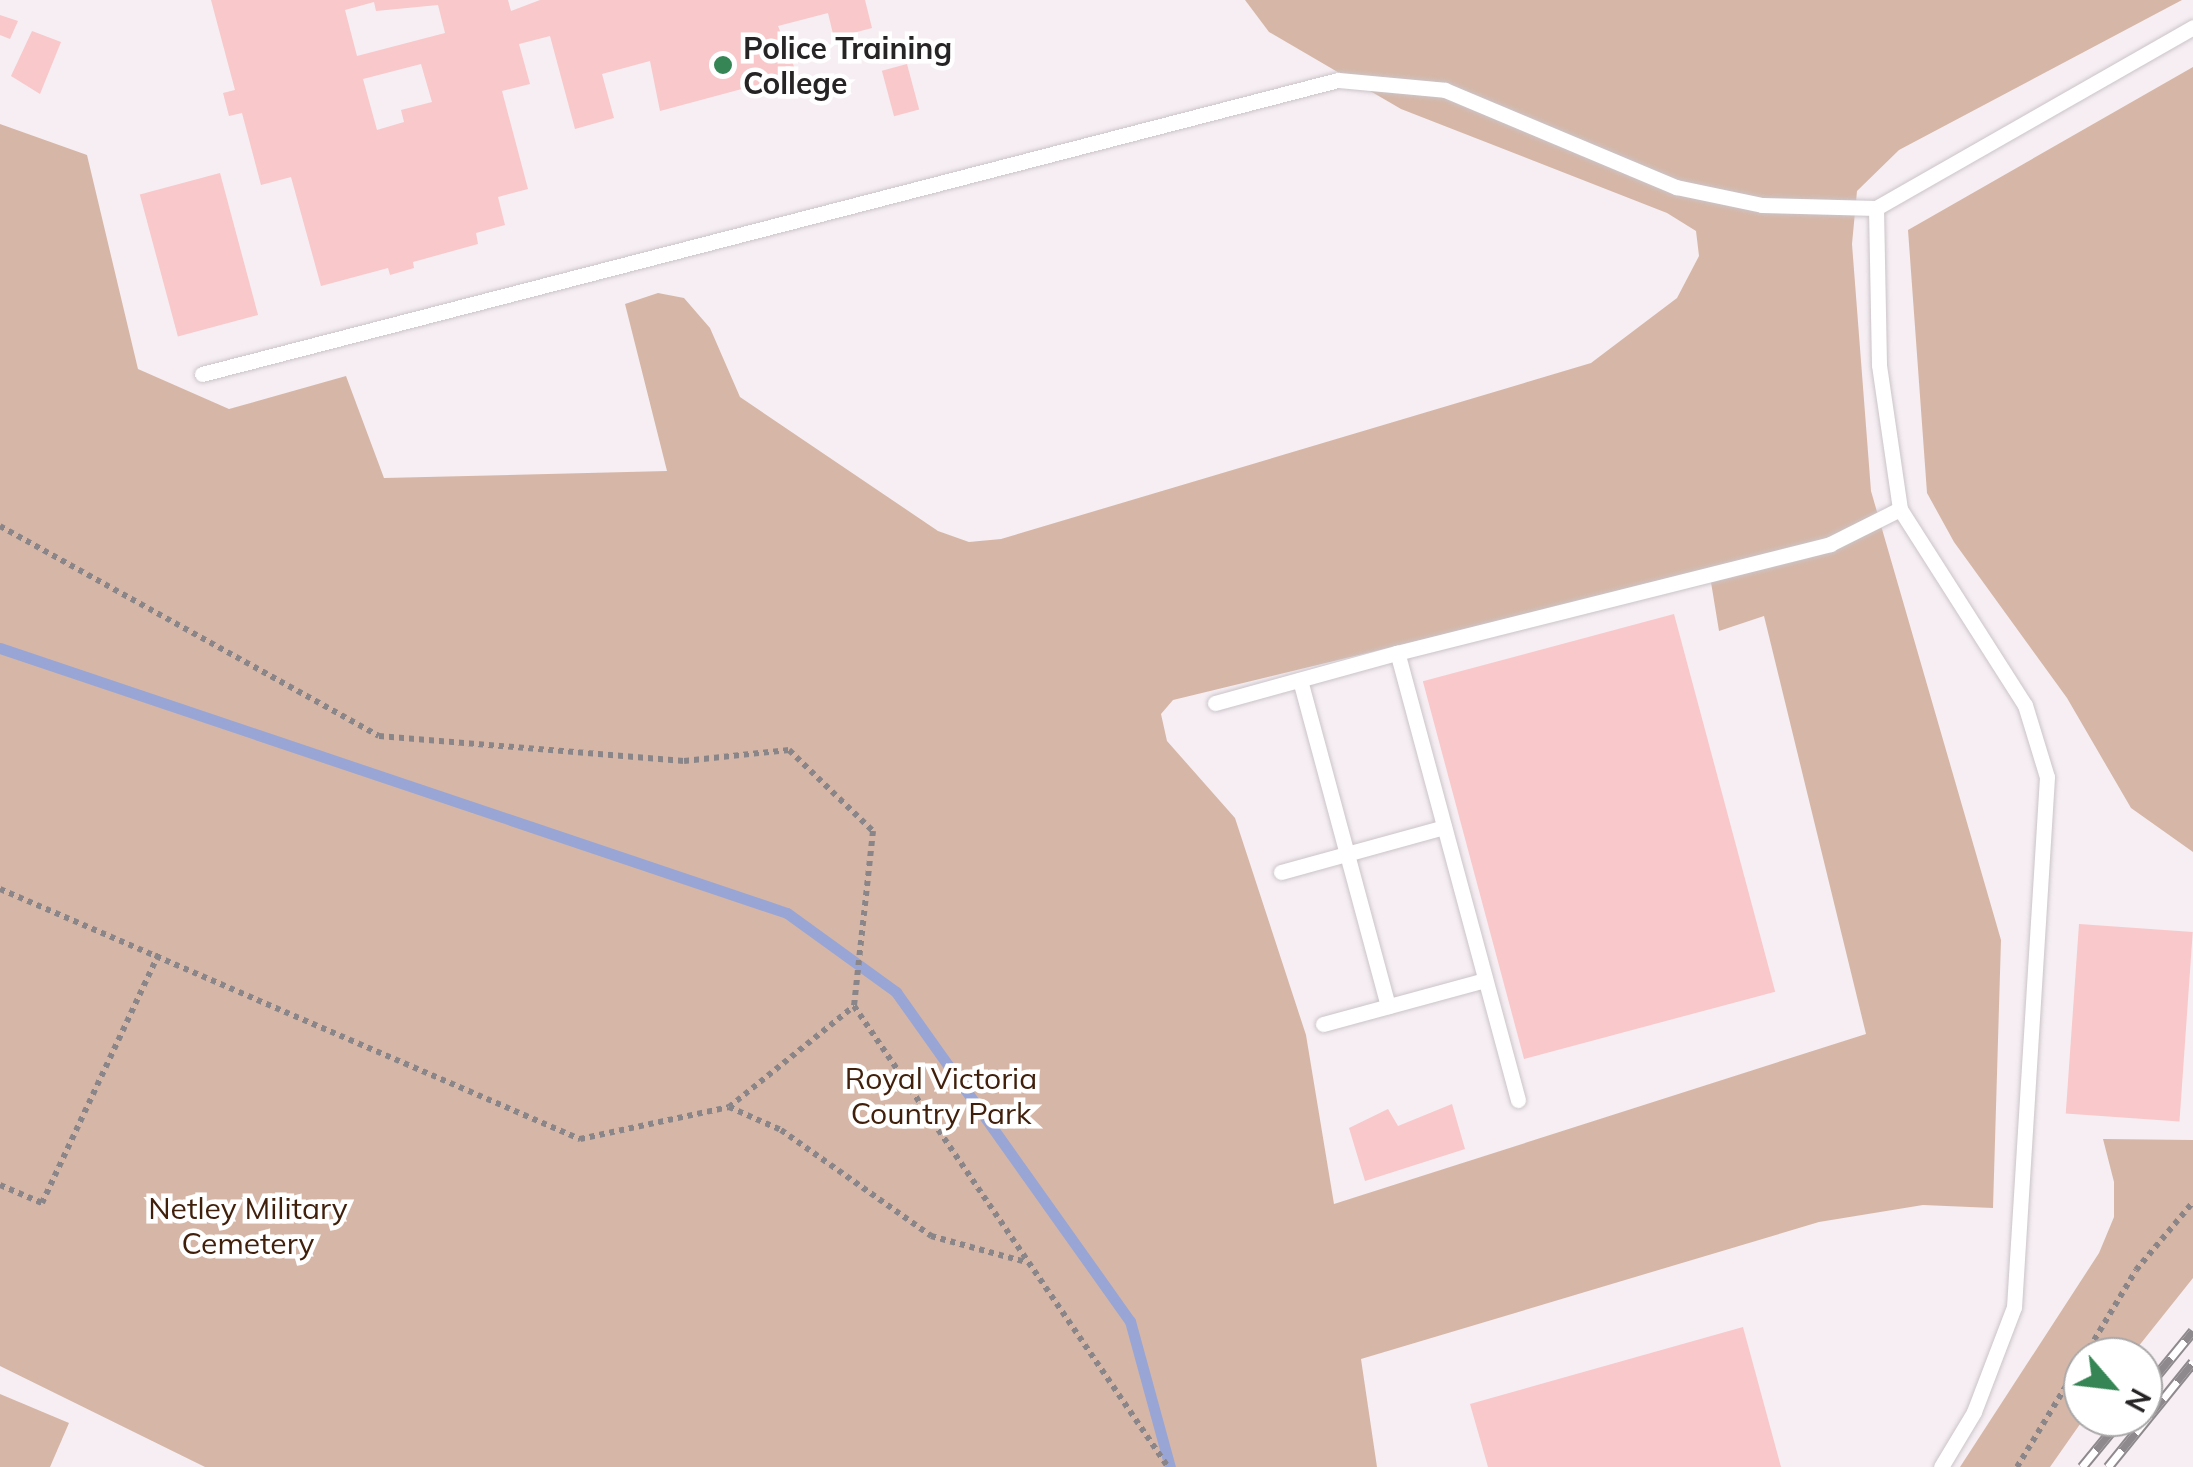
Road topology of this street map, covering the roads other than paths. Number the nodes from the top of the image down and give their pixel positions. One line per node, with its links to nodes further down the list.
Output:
1 (2193, 27): 2 (lane)
2 (1876, 208): 3 (lane); 4 (lane)
3 (202, 374)
4 (1900, 509): 5 (lane); 15 (lane)
5 (1397, 653): 6 (lane); 8 (lane)
6 (1300, 680): 7 (lane); 9 (lane)
7 (1216, 703)
8 (1444, 827): 9 (lane); 11 (lane)
9 (1346, 854): 10 (lane); 12 (lane)
10 (1280, 872)
11 (1486, 980): 12 (lane); 14 (lane)
12 (1388, 1006): 13 (lane)
13 (1323, 1024)
14 (1518, 1100)
15 (1942, 1467)

